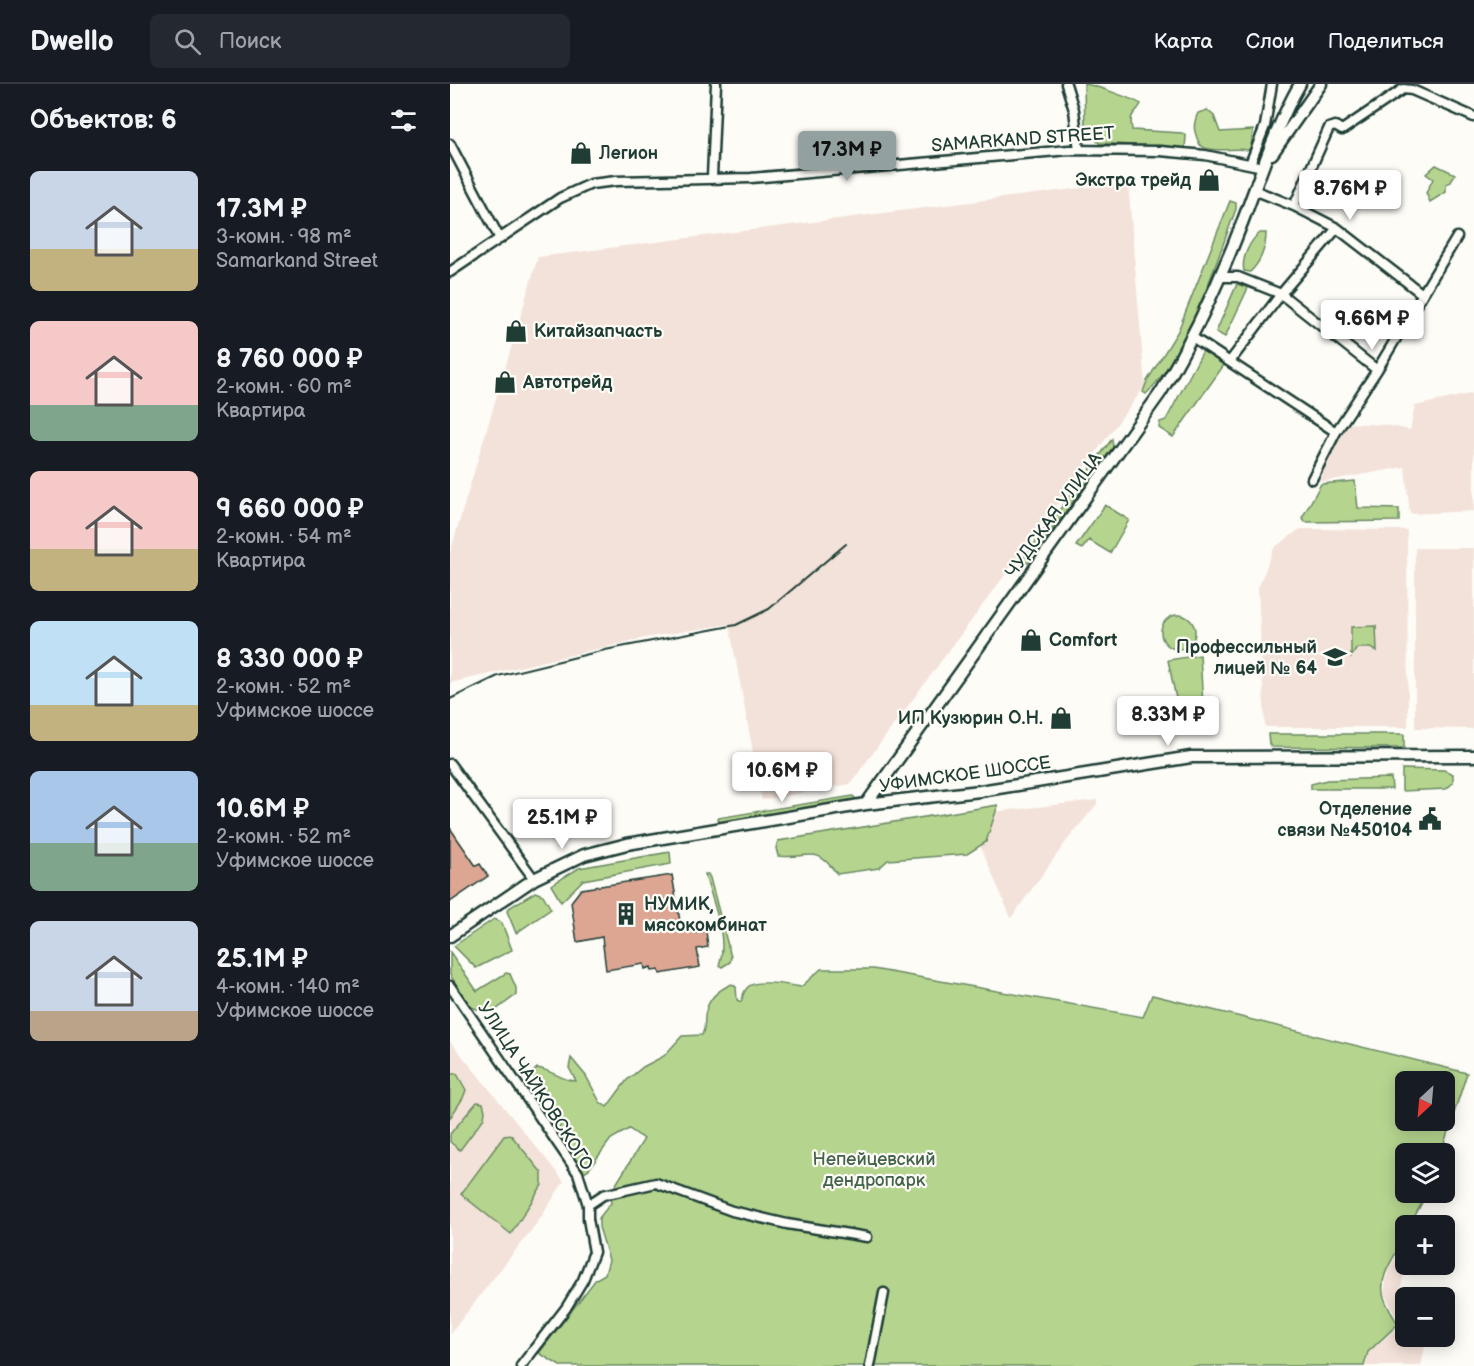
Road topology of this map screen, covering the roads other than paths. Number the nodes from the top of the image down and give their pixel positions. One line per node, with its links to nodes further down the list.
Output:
1 (716, 84): 13 (street)
2 (1066, 84): 10 (street)
3 (1272, 84): 11 (street)
4 (1300, 84): 6 (main road)
5 (1321, 84): 7 (main road)
6 (1292, 98): 7 (main road); 12 (main road)
7 (1306, 106): 12 (main road)
8 (1474, 117): 15 (street)
9 (450, 144): 18 (street)
10 (1079, 150): 11 (street, SAMARKAND STREET); 13 (street, SAMARKAND STREET)
11 (1250, 164): 12 (street, SAMARKAND STREET)
12 (1264, 165): 14 (main road, ЧУДСКАЯ УЛИЦА)
13 (712, 177): 18 (street, SAMARKAND STREET)
14 (1254, 190): 15 (street); 20 (main road, ЧУДСКАЯ УЛИЦА)
15 (1294, 206): 16 (street)
16 (1337, 228): 21 (street); 22 (street)
17 (1457, 237): 21 (street)
18 (500, 239): 19 (street, SAMARKAND STREET)
19 (450, 272)
20 (1220, 277): 22 (street); 23 (main road, ЧУДСКАЯ УЛИЦА)
21 (1421, 293): 25 (street)
22 (1281, 294): 24 (street); 25 (street)
23 (1192, 336): 24 (street); 30 (main road, ЧУДСКАЯ УЛИЦА)
24 (1232, 360): 26 (street)
25 (1377, 370): 26 (street)
26 (1336, 432): 27 (street)
27 (1312, 479)
28 (1474, 756): 30 (main road, УФИМСКОЕ ШОССЕ)
29 (450, 764): 31 (street)
30 (866, 804): 31 (main road, УФИМСКОЕ ШОССЕ)
31 (534, 879): 32 (main road, УФИМСКОЕ ШОССЕ)
32 (450, 936)
33 (450, 986): 34 (street, УЛИЦА ЧАЙКОВСКОГО)
34 (588, 1205): 35 (street); 37 (street, УЛИЦА ЧАЙКОВСКОГО)
35 (867, 1237)
36 (884, 1293): 38 (street)
37 (521, 1366)
38 (870, 1366)

